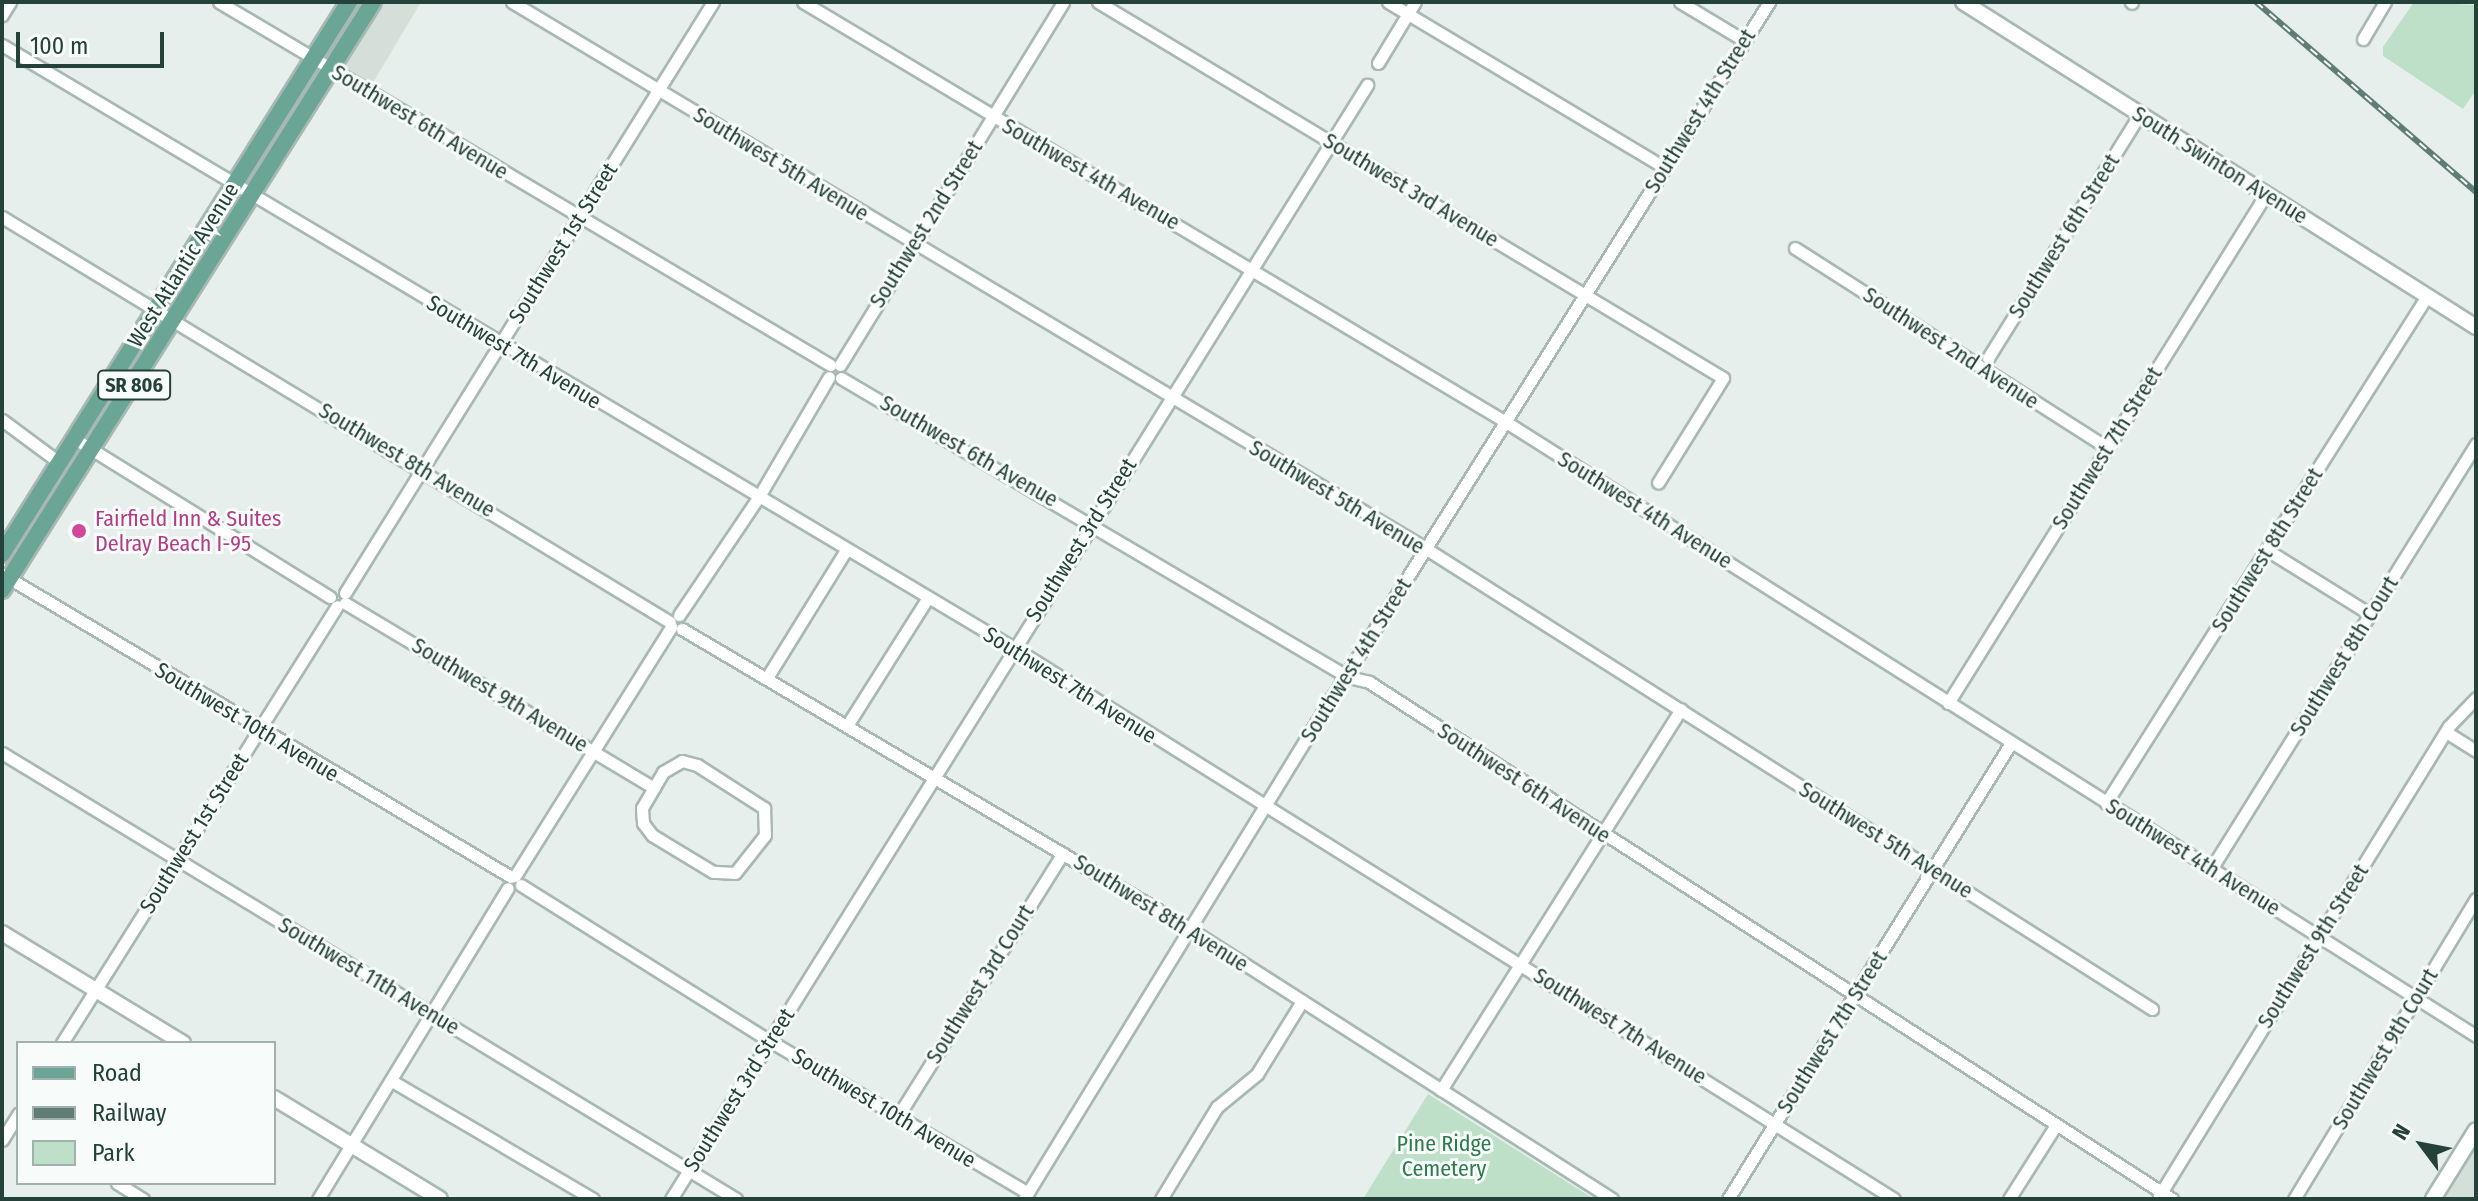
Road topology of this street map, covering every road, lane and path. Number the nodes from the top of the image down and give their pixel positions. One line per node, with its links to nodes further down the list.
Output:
1 (10, 2): 17 (street)
2 (219, 2): 21 (street, Southwest 6th Avenue)
3 (349, 2): 21 (main road, West Atlantic Avenue / SR 806)
4 (373, 2): 23 (main road, West Atlantic Avenue / SR 806)
5 (512, 2): 25 (street, Southwest 5th Avenue)
6 (713, 2): 25 (street, Southwest 1st Street)
7 (803, 2): 27 (street, Southwest 4th Avenue)
8 (1063, 2): 27 (street, Southwest 2nd Street)
9 (1098, 2): 28 (street, Southwest 3rd Avenue)
10 (1388, 2): 16 (street)
11 (1415, 2): 16 (street)
12 (1680, 2): 19 (street)
13 (1769, 2): 19 (street, Southwest 4th Street)
14 (1963, 2): 26 (street, South Swinton Avenue)
15 (2385, 2): 18 (street)
16 (1408, 14): 22 (street); 29 (street)
17 (2, 15)
18 (2363, 39)
19 (1745, 41): 29 (street, Southwest 4th Street)
20 (2, 45): 30 (street, Southwest 7th Avenue)
21 (314, 59): 23 (street, Southwest 6th Avenue); 30 (main road, West Atlantic Avenue / SR 806)
22 (1378, 63)
23 (332, 69): 32 (main road, West Atlantic Avenue / SR 806); 34 (street, Southwest 6th Avenue)
24 (1367, 85): 28 (street, Southwest 3rd Street)
25 (657, 91): 34 (street, Southwest 1st Street); 35 (street, Southwest 5th Avenue)
26 (2140, 114): 31 (street, South Swinton Avenue); 44 (street, Southwest 6th Street)
27 (993, 117): 35 (street, Southwest 2nd Street); 37 (street, Southwest 4th Avenue)
28 (1330, 141): 37 (street, Southwest 3rd Street); 38 (street, Southwest 3rd Avenue)
29 (1665, 168): 38 (street, Southwest 4th Street)
30 (236, 185): 32 (street, Southwest 7th Avenue); 40 (main road, West Atlantic Avenue / SR 806)
31 (2266, 194): 39 (street, South Swinton Avenue); 51 (street, Southwest 7th Street)
32 (253, 196): 41 (main road, West Atlantic Avenue / SR 806); 43 (street, Southwest 7th Avenue)
33 (2, 217): 40 (street, Southwest 8th Avenue)
34 (579, 218): 43 (street, Southwest 1st Street); 45 (street, Southwest 6th Avenue)
35 (913, 243): 45 (street, Southwest 2nd Street); 46 (street, Southwest 5th Avenue)
36 (1795, 248): 51 (street, Southwest 2nd Avenue)
37 (1250, 268): 46 (street, Southwest 3rd Street); 48 (street, Southwest 4th Avenue)
38 (1585, 295): 48 (street, Southwest 4th Street); 55 (street, Southwest 3rd Avenue)
39 (2427, 296): 42 (street, South Swinton Avenue); 60 (street, Southwest 8th Street)
40 (158, 311): 41 (street, Southwest 8th Avenue); 49 (main road, West Atlantic Avenue / SR 806)
41 (174, 321): 52 (main road, West Atlantic Avenue / SR 806); 54 (street, Southwest 8th Avenue)
42 (2476, 327)
43 (501, 344): 54 (street, Southwest 1st Street); 56 (street, Southwest 7th Avenue)
44 (1988, 358)
45 (835, 372): 56 (street, Southwest 2nd Street); 57 (street, Southwest 6th Avenue)
46 (1170, 398): 57 (street, Southwest 3rd Street); 58 (street, Southwest 5th Avenue)
47 (2, 420): 53 (street)
48 (1506, 422): 58 (street, Southwest 4th Street); 71 (street, Southwest 4th Avenue)
49 (75, 439): 52 (street, Southwest 9th Avenue); 53 (main road, West Atlantic Avenue / SR 806)
50 (2476, 444): 65 (street, Southwest 8th Court)
51 (2108, 448): 71 (street, Southwest 7th Street)
52 (93, 449): 62 (main road, West Atlantic Avenue / SR 806); 63 (street, Southwest 9th Avenue)
53 (60, 463): 61 (main road, West Atlantic Avenue / SR 806)
54 (420, 469): 63 (street, Southwest 1st Street); 66 (street, Southwest 8th Avenue)
55 (1658, 483)
56 (758, 498): 59 (street, Southwest 7th Avenue); 66 (street, Southwest 2nd Street)
57 (1091, 523): 67 (street, Southwest 3rd Street); 69 (street, Southwest 6th Avenue)
58 (1425, 548): 69 (street, Southwest 4th Street); 72 (street, Southwest 5th Avenue)
59 (846, 550): 64 (street, Southwest 7th Avenue); 68 (street)
60 (2267, 550): 65 (street); 82 (street, Southwest 8th Street)
61 (2, 554)
62 (4, 581): 74 (street, Southwest 10th Avenue)
63 (338, 598): 74 (street, Southwest 1st Street); 78 (street, Southwest 9th Avenue)
64 (927, 599): 67 (street, Southwest 7th Avenue); 73 (street)
65 (2370, 614): 87 (street, Southwest 8th Court)
66 (678, 623): 68 (street, Southwest 8th Avenue); 78 (street, Southwest 2nd Street)
67 (1014, 648): 80 (street, Southwest 3rd Street); 83 (street, Southwest 7th Avenue)
68 (768, 676): 73 (street, Southwest 8th Avenue)
69 (1348, 677): 83 (street, Southwest 4th Street); 84 (street, Southwest 6th Avenue)
70 (2476, 698): 75 (street, Southwest 9th Street)
71 (1948, 703): 76 (street, Southwest 4th Avenue)
72 (1681, 709): 84 (street); 88 (street, Southwest 5th Avenue)
73 (848, 724): 80 (street, Southwest 8th Avenue)
74 (258, 729): 86 (street, Southwest 1st Street); 89 (street, Southwest 10th Avenue)
75 (2446, 732): 77 (street); 93 (street, Southwest 9th Street)
76 (2011, 743): 82 (street, Southwest 4th Avenue); 88 (street, Southwest 7th Street)
77 (2476, 751)
78 (596, 752): 81 (street, Southwest 9th Avenue); 89 (street, Southwest 2nd Street)
79 (2, 753): 86 (street, Southwest 11th Avenue)
80 (934, 776): 85 (street, Southwest 8th Avenue); 104 (street, Southwest 3rd Street)
81 (654, 788): 81 (street)
82 (2106, 803): 87 (street, Southwest 4th Avenue)
83 (1267, 805): 91 (street, Southwest 4th Street); 94 (street, Southwest 7th Avenue)
84 (1601, 834): 94 (street); 96 (street, Southwest 6th Avenue)
85 (1063, 853): 91 (street, Southwest 8th Avenue); 108 (street, Southwest 3rd Court)
86 (177, 859): 95 (street, Southwest 1st Street); 100 (street, Southwest 11th Avenue)
87 (2211, 869): 93 (street, Southwest 4th Avenue)
88 (1933, 870): 96 (street, Southwest 7th Street); 99 (street, Southwest 5th Avenue)
89 (514, 883): 100 (street, Southwest 2nd Street); 104 (street, Southwest 10th Avenue)
90 (2476, 899): 97 (street, Southwest 9th Court)
91 (1190, 929): 98 (street, Southwest 8th Avenue); 117 (street, Southwest 4th Street)
92 (2, 933): 95 (street)
93 (2319, 936): 97 (street, Southwest 4th Avenue); 118 (street, Southwest 9th Street)
94 (1522, 963): 106 (street); 110 (street, Southwest 7th Avenue)
95 (96, 990): 102 (street, Southwest 1st Street); 103 (street)
96 (1854, 997): 110 (street, Southwest 7th Street); 111 (street, Southwest 6th Avenue)
97 (2416, 998): 101 (street, Southwest 4th Avenue); 130 (street, Southwest 9th Court)
98 (1302, 1001): 106 (street, Southwest 8th Avenue); 125 (street)
99 (2152, 1009)
100 (433, 1014): 105 (street, Southwest 2nd Street); 115 (street, Southwest 11th Avenue)
101 (2476, 1036)
102 (63, 1041)
103 (180, 1041)
104 (770, 1041): 108 (street, Southwest 10th Avenue); 115 (street, Southwest 3rd Street)
105 (392, 1081): 114 (street, Southwest 2nd Street); 122 (street)
106 (1441, 1090): 126 (street, Southwest 8th Avenue)
107 (276, 1099): 114 (street)
108 (898, 1116): 117 (street, Southwest 10th Avenue)
109 (16, 1120): 113 (street)
110 (1775, 1124): 127 (street, Southwest 7th Street); 128 (street, Southwest 7th Avenue)
111 (2056, 1125): 118 (street, Southwest 6th Avenue); 129 (street)
112 (2476, 1130): 131 (street)
113 (2, 1140)
114 (352, 1145): 120 (street, Southwest 2nd Street); 121 (street)
115 (689, 1170): 123 (street, Southwest 3rd Street); 124 (street, Southwest 11th Avenue)
116 (120, 1185): 119 (street)
117 (1026, 1196)
118 (2163, 1197)
119 (143, 1199)
120 (318, 1199)
121 (440, 1199)
122 (593, 1199)
123 (671, 1199)
124 (736, 1199)
125 (1161, 1199)
126 (1612, 1199)
127 (1728, 1199)
128 (1894, 1199)
129 (2009, 1199)
130 (2294, 1199)
131 (2433, 1199)

